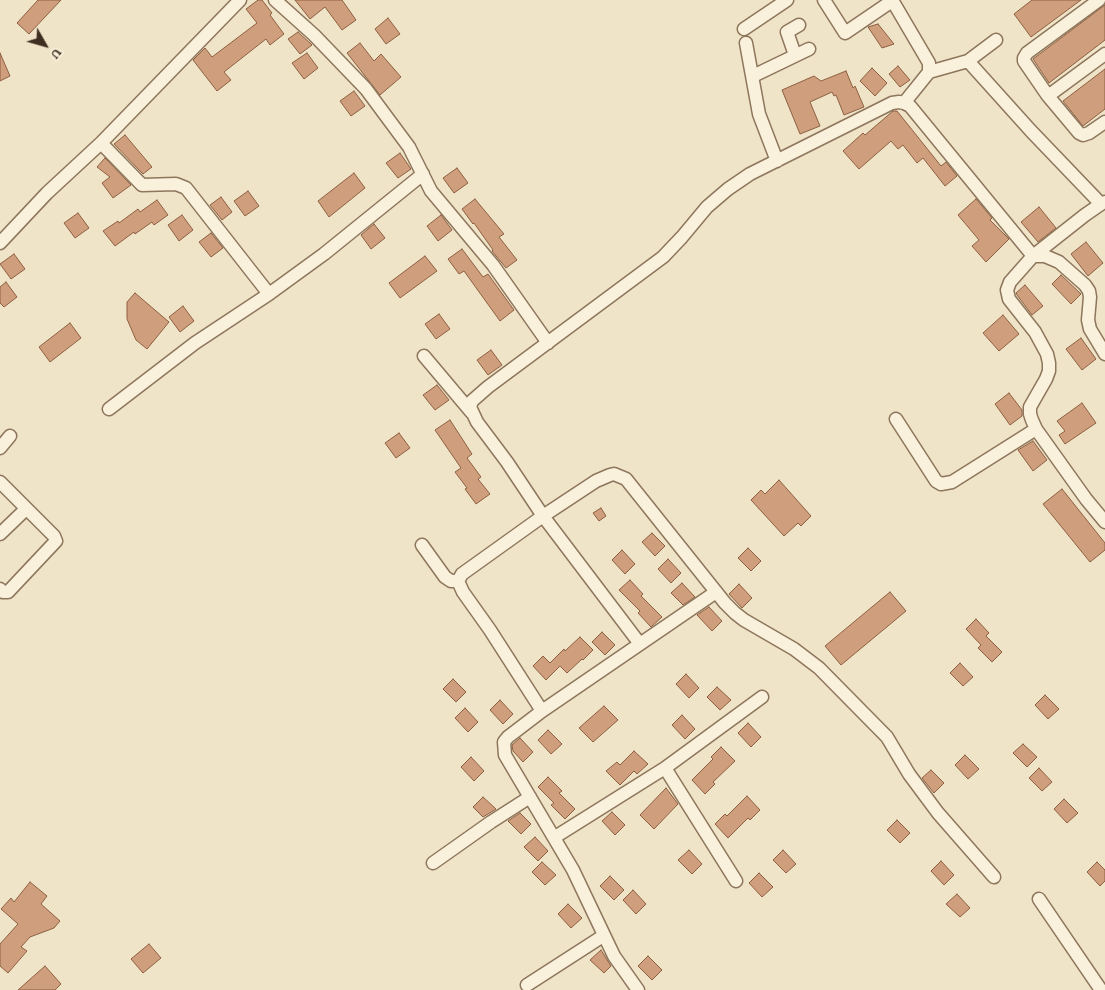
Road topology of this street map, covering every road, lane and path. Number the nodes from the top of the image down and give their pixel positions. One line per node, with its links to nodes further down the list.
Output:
1 (240, 0): 20 (street)
2 (275, 0): 22 (street)
3 (786, 0): 8 (street)
4 (824, 0): 5 (street)
5 (892, 0): 15 (street)
6 (1099, 0): 17 (street)
7 (799, 25): 13 (street)
8 (744, 28)
9 (996, 40): 14 (street)
10 (746, 43): 16 (street)
11 (809, 49): 13 (street)
12 (1105, 54): 17 (street)
13 (795, 55): 16 (street)
14 (968, 61): 15 (street); 23 (street)
15 (929, 72): 18 (street)
16 (753, 76): 21 (street)
17 (1048, 96): 19 (street)
18 (904, 103): 21 (street); 25 (street)
19 (1105, 122)
20 (101, 143): 24 (street); 26 (street)
21 (771, 164): 27 (street)
22 (423, 174): 26 (street); 27 (street)
23 (1103, 203): 25 (street)
24 (0, 243)
25 (1033, 256): 28 (street); 33 (street)
26 (269, 294): 30 (street)
27 (548, 343): 31 (street)
28 (1105, 354)
29 (424, 356): 31 (street)
30 (109, 409)
31 (472, 413): 38 (street)
32 (896, 419): 33 (street)
33 (1036, 429): 39 (street)
34 (10, 436): 35 (street)
35 (0, 448)
36 (0, 482): 37 (street)
37 (26, 509): 40 (street); 43 (street)
38 (543, 516): 42 (street); 44 (street); 45 (street)
39 (1105, 522)
40 (0, 534)
41 (422, 545): 42 (street)
42 (458, 580): 47 (street)
43 (0, 589)
44 (716, 592): 45 (street); 52 (street)
45 (640, 644): 47 (street)
46 (762, 697): 48 (street)
47 (542, 711): 49 (street)
48 (665, 768): 50 (street); 53 (street)
49 (530, 797): 50 (street); 51 (street)
50 (554, 837): 55 (street)
51 (433, 863)
52 (994, 877)
53 (736, 881)
54 (1039, 899): 58 (street)
55 (603, 936): 56 (street); 57 (street)
56 (527, 984)
57 (638, 990)
58 (1101, 990)

